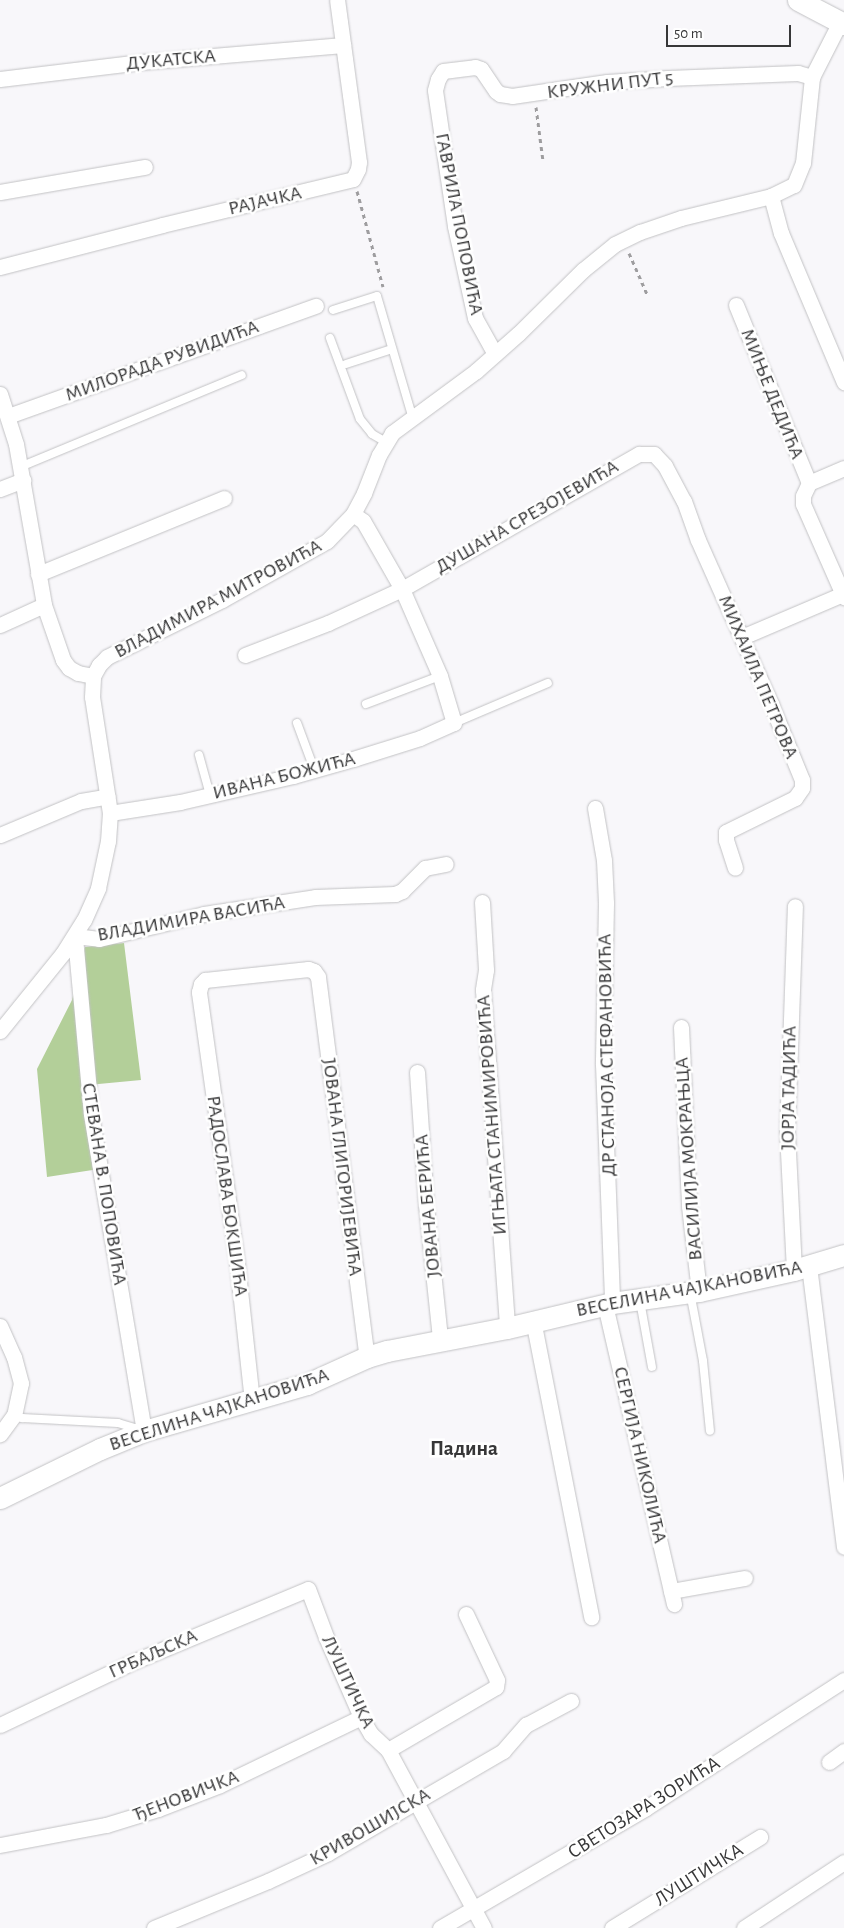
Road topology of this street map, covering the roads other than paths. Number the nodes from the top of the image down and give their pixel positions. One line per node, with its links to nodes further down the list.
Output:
1 (337, 0): 4 (street, РАЈАЧКА)
2 (798, 0): 3 (street)
3 (843, 22): 5 (street, ВЛАДИМИРА МИТРОВИЋА)
4 (343, 44): 6 (street, ДУКАТСКА); 11 (street, РАЈАЧКА)
5 (812, 77): 7 (street, КРУЖНИ ПУТ 5); 10 (street, ВЛАДИМИРА МИТРОВИЋА)
6 (0, 79)
7 (435, 90): 17 (street, ГАВРИЛА ПОПОВИЋА)
8 (145, 167): 9 (street)
9 (0, 192)
10 (771, 196): 17 (street, ВЛАДИМИРА МИТРОВИЋА); 20 (street)
11 (0, 267)
12 (736, 305): 28 (street, МИЊЕ ДЕДИЋА)
13 (316, 306): 23 (street, МИЛОРАДА РУВИДИЋА)
14 (333, 310): 16 (lane)
15 (330, 338): 24 (lane)
16 (392, 349): 18 (lane); 22 (lane)
17 (495, 354): 22 (street, ВЛАДИМИРА МИТРОВИЋА)
18 (346, 364)
19 (242, 375): 27 (lane)
20 (844, 382)
21 (0, 394): 23 (street)
22 (412, 416): 24 (street, ВЛАДИМИРА МИТРОВИЋА)
23 (6, 423): 27 (street)
24 (386, 442): 31 (street, ВЛАДИМИРА МИТРОВИЋА)
25 (654, 454): 33 (street, ДУШАНА СРЕЗОЈЕВИЋА); 37 (street, МИХАИЛА ПЕТРОВА)
26 (844, 468): 28 (street)
27 (22, 474): 29 (street); 32 (street)
28 (809, 483): 34 (street)
29 (0, 489)
30 (224, 498): 32 (street)
31 (353, 514): 33 (street); 39 (street, ВЛАДИМИРА МИТРОВИЋА)
32 (38, 574): 35 (street)
33 (402, 589): 38 (street); 40 (street)
34 (843, 596): 37 (street)
35 (44, 605): 36 (street); 39 (street)
36 (0, 625)
37 (742, 637): 53 (street, МИХАИЛА ПЕТРОВА)
38 (245, 654)
39 (93, 676): 48 (street)
40 (440, 676): 42 (lane); 44 (street)
41 (548, 684): 44 (lane, ИВАНА БОЖИЋА)
42 (366, 704)
43 (298, 722): 46 (lane)
44 (454, 723): 46 (street, ИВАНА БОЖИЋА)
45 (199, 754): 47 (lane)
46 (314, 769): 47 (street, ИВАНА БОЖИЋА)
47 (210, 795): 50 (street, ИВАНА БОЖИЋА)
48 (108, 796): 50 (street); 51 (street)
49 (595, 808): 65 (street, ДР СТАНОЈА СТЕФАНОВИЋА)
50 (110, 813): 56 (street)
51 (0, 835)
52 (446, 864): 56 (street, ВЛАДИМИРА ВАСИЋА)
53 (735, 868)
54 (482, 902): 68 (street, ИГЊАТА СТАНИМИРОВИЋА)
55 (795, 906): 62 (street, ЈОРЈА ТАДИЋА)
56 (75, 936): 59 (street); 74 (street, СТЕВАНА В. ПОПОВИЋА)
57 (318, 977): 70 (street, ЈОВАНА ГЛИГОРИЈЕВИЋА); 72 (street, РАДОСЛАВА БОКШИЋА)
58 (681, 1027): 63 (street, ВАСИЛИЈА МОКРАЊЦА)
59 (0, 1031)
60 (417, 1072): 69 (street, ЈОВАНА БЕРИЋА)
61 (844, 1255): 62 (street, ВЕСЕЛИНА ЧАЈКАНОВИЋА)
62 (801, 1268): 63 (street, ВЕСЕЛИНА ЧАЈКАНОВИЋА); 78 (street, ЈОРЈА ТАДИЋА)
63 (695, 1291): 64 (street, ВЕСЕЛИНА ЧАЈКАНОВИЋА); 75 (lane)
64 (639, 1300): 65 (street, ВЕСЕЛИНА ЧАЈКАНОВИЋА); 71 (lane)
65 (609, 1304): 66 (street, ВЕСЕЛИНА ЧАЈКАНОВИЋА); 79 (street, СЕРГИЈА НИКОЛИЋА)
66 (533, 1320): 68 (street, ВЕСЕЛИНА ЧАЈКАНОВИЋА); 82 (street)
67 (0, 1326): 73 (street)
68 (507, 1328): 69 (street, ВЕСЕЛИНА ЧАЈКАНОВИЋА)
69 (440, 1339): 70 (street, ВЕСЕЛИНА ЧАЈКАНОВИЋА)
70 (367, 1357): 72 (street, ВЕСЕЛИНА ЧАЈКАНОВИЋА)
71 (652, 1367)
72 (252, 1401): 74 (street, ВЕСЕЛИНА ЧАЈКАНОВИЋА)
73 (14, 1415): 74 (lane); 76 (street)
74 (144, 1431): 77 (street, ВЕСЕЛИНА ЧАЈКАНОВИЋА)
75 (710, 1431)
76 (0, 1434)
77 (0, 1498)
78 (844, 1547)
79 (745, 1578)
80 (308, 1589): 85 (street, ЛУШТИЧКА); 86 (street, ГРБАЉСКА)
81 (466, 1614): 87 (street)
82 (592, 1617)
83 (844, 1680): 94 (street, СВЕТОЗАРА ЗОРИЋА)
84 (571, 1701): 90 (street, КРИВОШИЈСКА)
85 (361, 1717): 87 (street, ЛУШТИЧКА); 92 (street, ЂЕНОВИЧКА)
86 (0, 1725)
87 (388, 1750): 90 (street, ЛУШТИЧКА)
88 (844, 1751): 89 (street)
89 (828, 1762)
90 (416, 1801): 94 (street, ЛУШТИЧКА); 96 (street, КРИВОШИЈСКА)
91 (760, 1837): 99 (street, ЛУШТИЧКА)
92 (0, 1845)
93 (844, 1862): 95 (street)
94 (473, 1909): 97 (street, СВЕТОЗАРА ЗОРИЋА); 98 (street, ЛУШТИЧКА)
95 (765, 1923): 100 (street)
96 (154, 1928)
97 (440, 1928)
98 (484, 1928)
99 (612, 1928)
100 (744, 1928)

